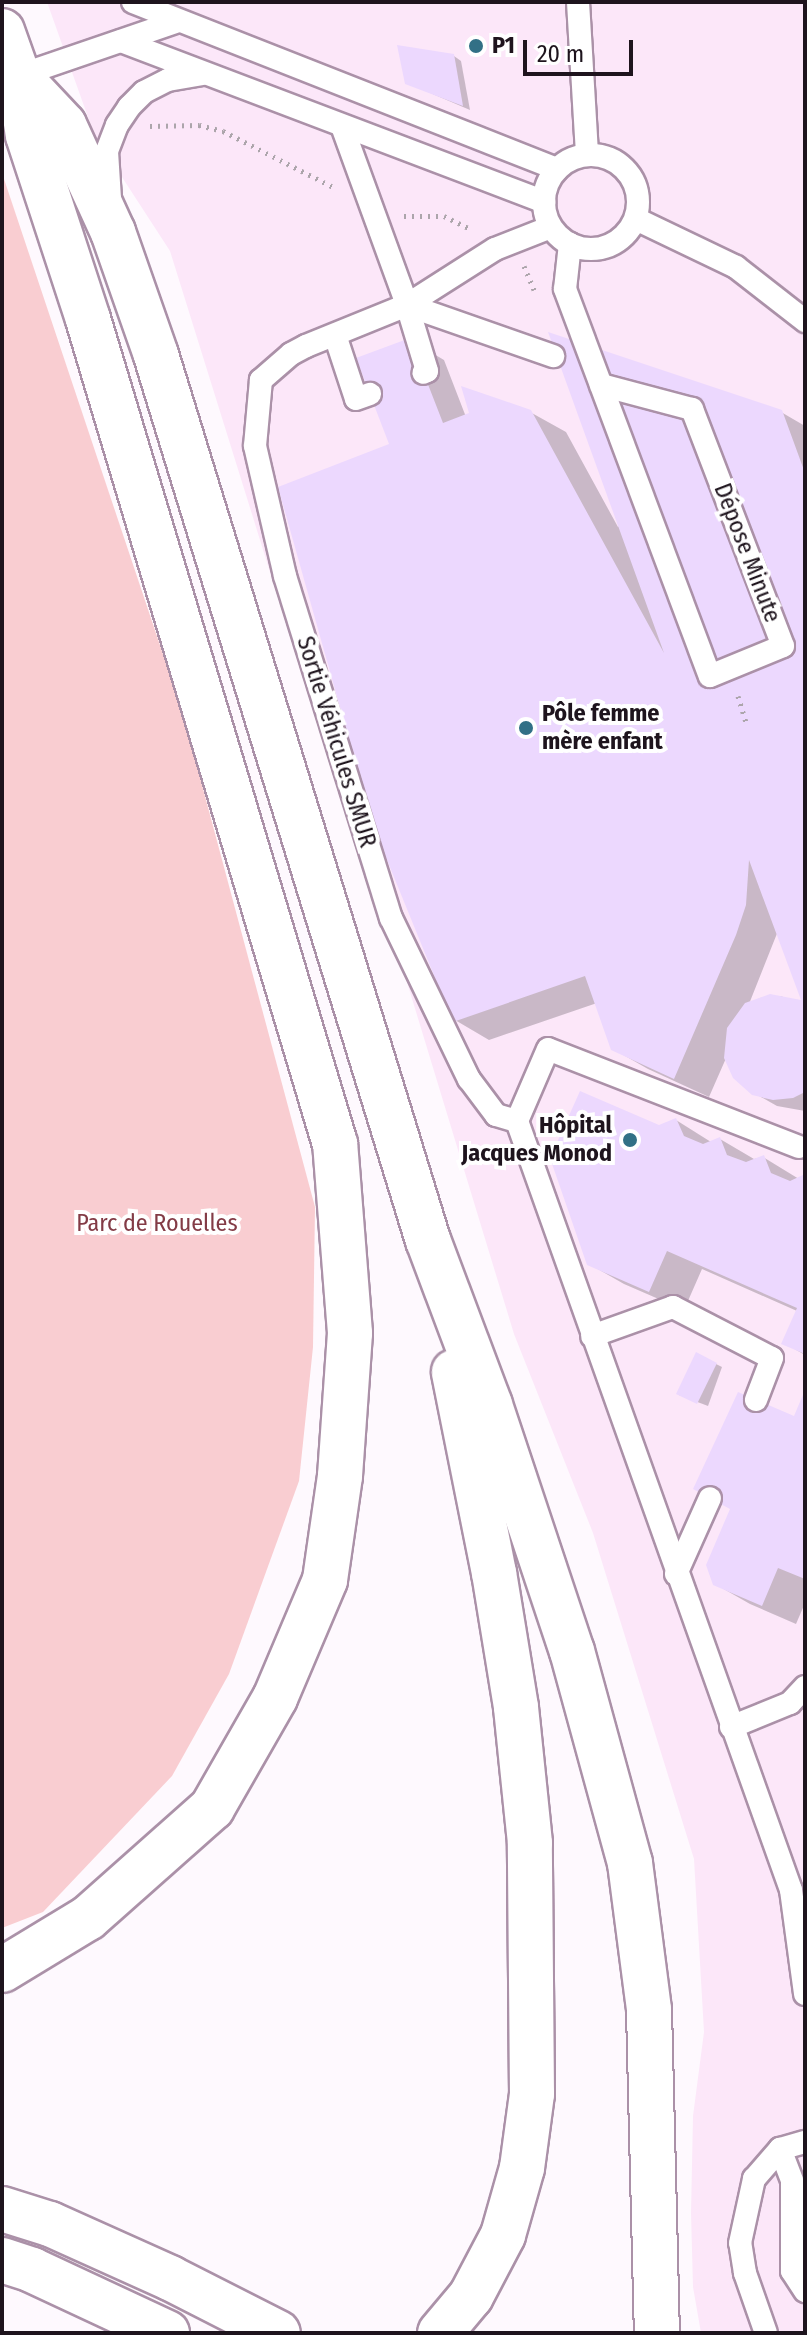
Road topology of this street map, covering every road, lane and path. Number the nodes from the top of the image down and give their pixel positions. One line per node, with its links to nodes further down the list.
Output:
1 (133, 2): 3 (lane)
2 (578, 2): 10 (lane)
3 (176, 22): 5 (lane); 11 (lane)
4 (2, 31): 7 (main road)
5 (121, 41): 6 (lane); 7 (lane)
6 (201, 74): 8 (lane); 9 (lane)
7 (18, 76): 16 (main road); 36 (main road)
8 (117, 125): 13 (path); 16 (lane)
9 (342, 126): 12 (lane); 13 (lane)
10 (587, 155): 11 (lane); 14 (lane)
11 (557, 169): 12 (lane)
12 (544, 202): 15 (lane)
13 (371, 205): 18 (path); 19 (lane)
14 (636, 219): 17 (lane); 20 (lane)
15 (551, 227): 17 (lane); 18 (lane, Sortie Véhicules SMUR)
16 (113, 232): 28 (main road)
17 (570, 244): 24 (lane, Dépose Minute)
18 (495, 249): 19 (lane, Sortie Véhicules SMUR)
19 (407, 305): 21 (lane, Sortie Véhicules SMUR); 22 (lane); 23 (lane)
20 (805, 321)
21 (335, 335): 25 (lane); 26 (lane, Sortie Véhicules SMUR)
22 (553, 356)
23 (423, 373)
24 (601, 385): 24 (lane, Dépose Minute)
25 (370, 394)
26 (517, 1121): 27 (lane); 29 (lane)
27 (799, 1147)
28 (428, 1240): 45 (main road); 46 (main road)
29 (592, 1336): 30 (lane); 32 (lane)
30 (756, 1400)
31 (710, 1498): 32 (lane)
32 (676, 1574): 34 (lane)
33 (805, 1687): 34 (lane)
34 (731, 1727): 35 (lane)
35 (798, 1889): 37 (lane)
36 (2, 1970)
37 (805, 1994)
38 (805, 2142): 39 (lane)
39 (780, 2149): 42 (lane); 47 (lane)
40 (2, 2209): 44 (main road)
41 (2, 2260): 43 (main road)
42 (805, 2291)
43 (167, 2333)
44 (278, 2333)
45 (440, 2333)
46 (657, 2333)
47 (766, 2333)

